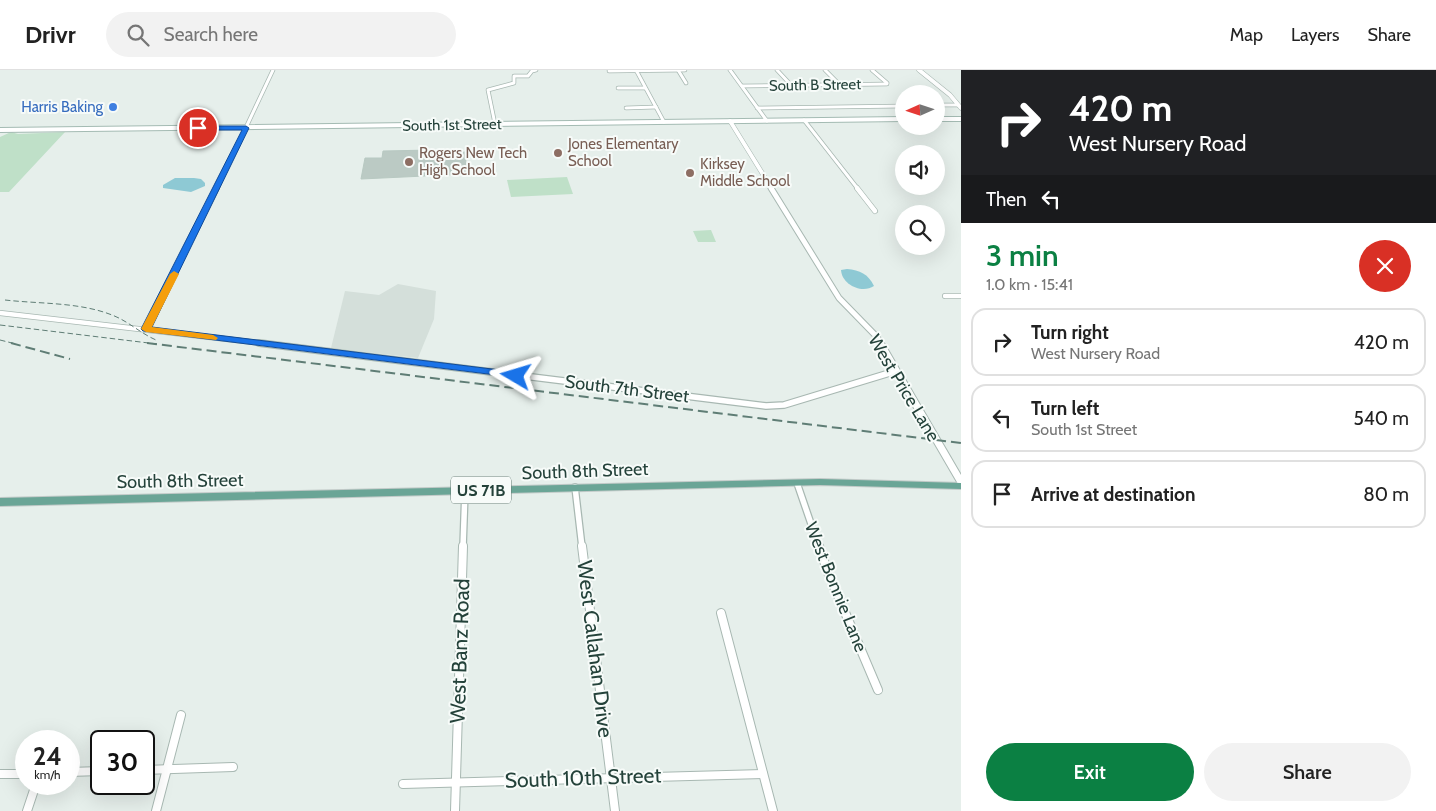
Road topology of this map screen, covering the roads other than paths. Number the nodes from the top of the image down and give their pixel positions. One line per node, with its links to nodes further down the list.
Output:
1 (273, 70): 32 (street)
2 (536, 70): 31 (street)
3 (636, 70): 4 (street); 11 (street); 17 (street)
4 (678, 70): 5 (street); 12 (street)
5 (685, 70)
6 (730, 70): 15 (street)
7 (777, 70): 14 (street)
8 (824, 70): 13 (street)
9 (872, 70): 13 (street, South B Street)
10 (919, 70): 20 (street)
11 (609, 71)
12 (686, 83)
13 (839, 84): 14 (street, South B Street)
14 (791, 85): 15 (street, South B Street)
15 (742, 86): 23 (street)
16 (618, 88): 17 (street)
17 (645, 88): 21 (street)
18 (945, 105): 20 (street)
19 (895, 106): 23 (street)
20 (959, 106)
21 (656, 107): 22 (street); 30 (street)
22 (626, 108)
23 (757, 108): 29 (street)
24 (895, 119): 27 (main road, South 1st Street)
25 (945, 119): 26 (main road)
26 (961, 119)
27 (804, 120): 29 (main road, South 1st Street); 34 (street)
28 (730, 121): 29 (main road, South 1st Street); 30 (main road, South 1st Street); 39 (street, West Price Lane)
29 (767, 121)
30 (664, 122): 31 (main road, South 1st Street)
31 (495, 124): 32 (main road, South 1st Street)
32 (246, 128): 33 (main road, South 1st Street); 38 (street)
33 (1, 131)
34 (875, 211)
35 (945, 296): 36 (street)
36 (961, 296)
37 (0, 313): 38 (street, South 7th Street)
38 (146, 329): 39 (street, South 7th Street)
39 (896, 371): 40 (street, West Price Lane)
40 (961, 482)
41 (796, 483): 42 (main road, South 8th Street / US 71B); 43 (main road, South 8th Street / US 71B); 47 (street, West Bonnie Lane)
42 (961, 486)
43 (575, 487): 44 (main road, South 8th Street / US 71B); 55 (street, West Callahan Drive)
44 (465, 491): 45 (main road, South 8th Street / US 71B); 56 (street, West Banz Road)
45 (0, 502)
46 (721, 613): 54 (street)
47 (878, 690)
48 (181, 715): 50 (street)
49 (233, 767): 50 (street)
50 (166, 769): 51 (street); 60 (street)
51 (155, 770)
52 (0, 774): 53 (street)
53 (15, 774)
54 (763, 774): 55 (street, South 10th Street); 63 (street)
55 (611, 777): 56 (street, South 10th Street); 62 (street, West Callahan Drive)
56 (456, 782): 57 (street, South 10th Street); 61 (street, West Banz Road)
57 (402, 784)
58 (32, 795): 59 (street)
59 (26, 811)
60 (156, 811)
61 (455, 811)
62 (616, 811)
63 (773, 811)

